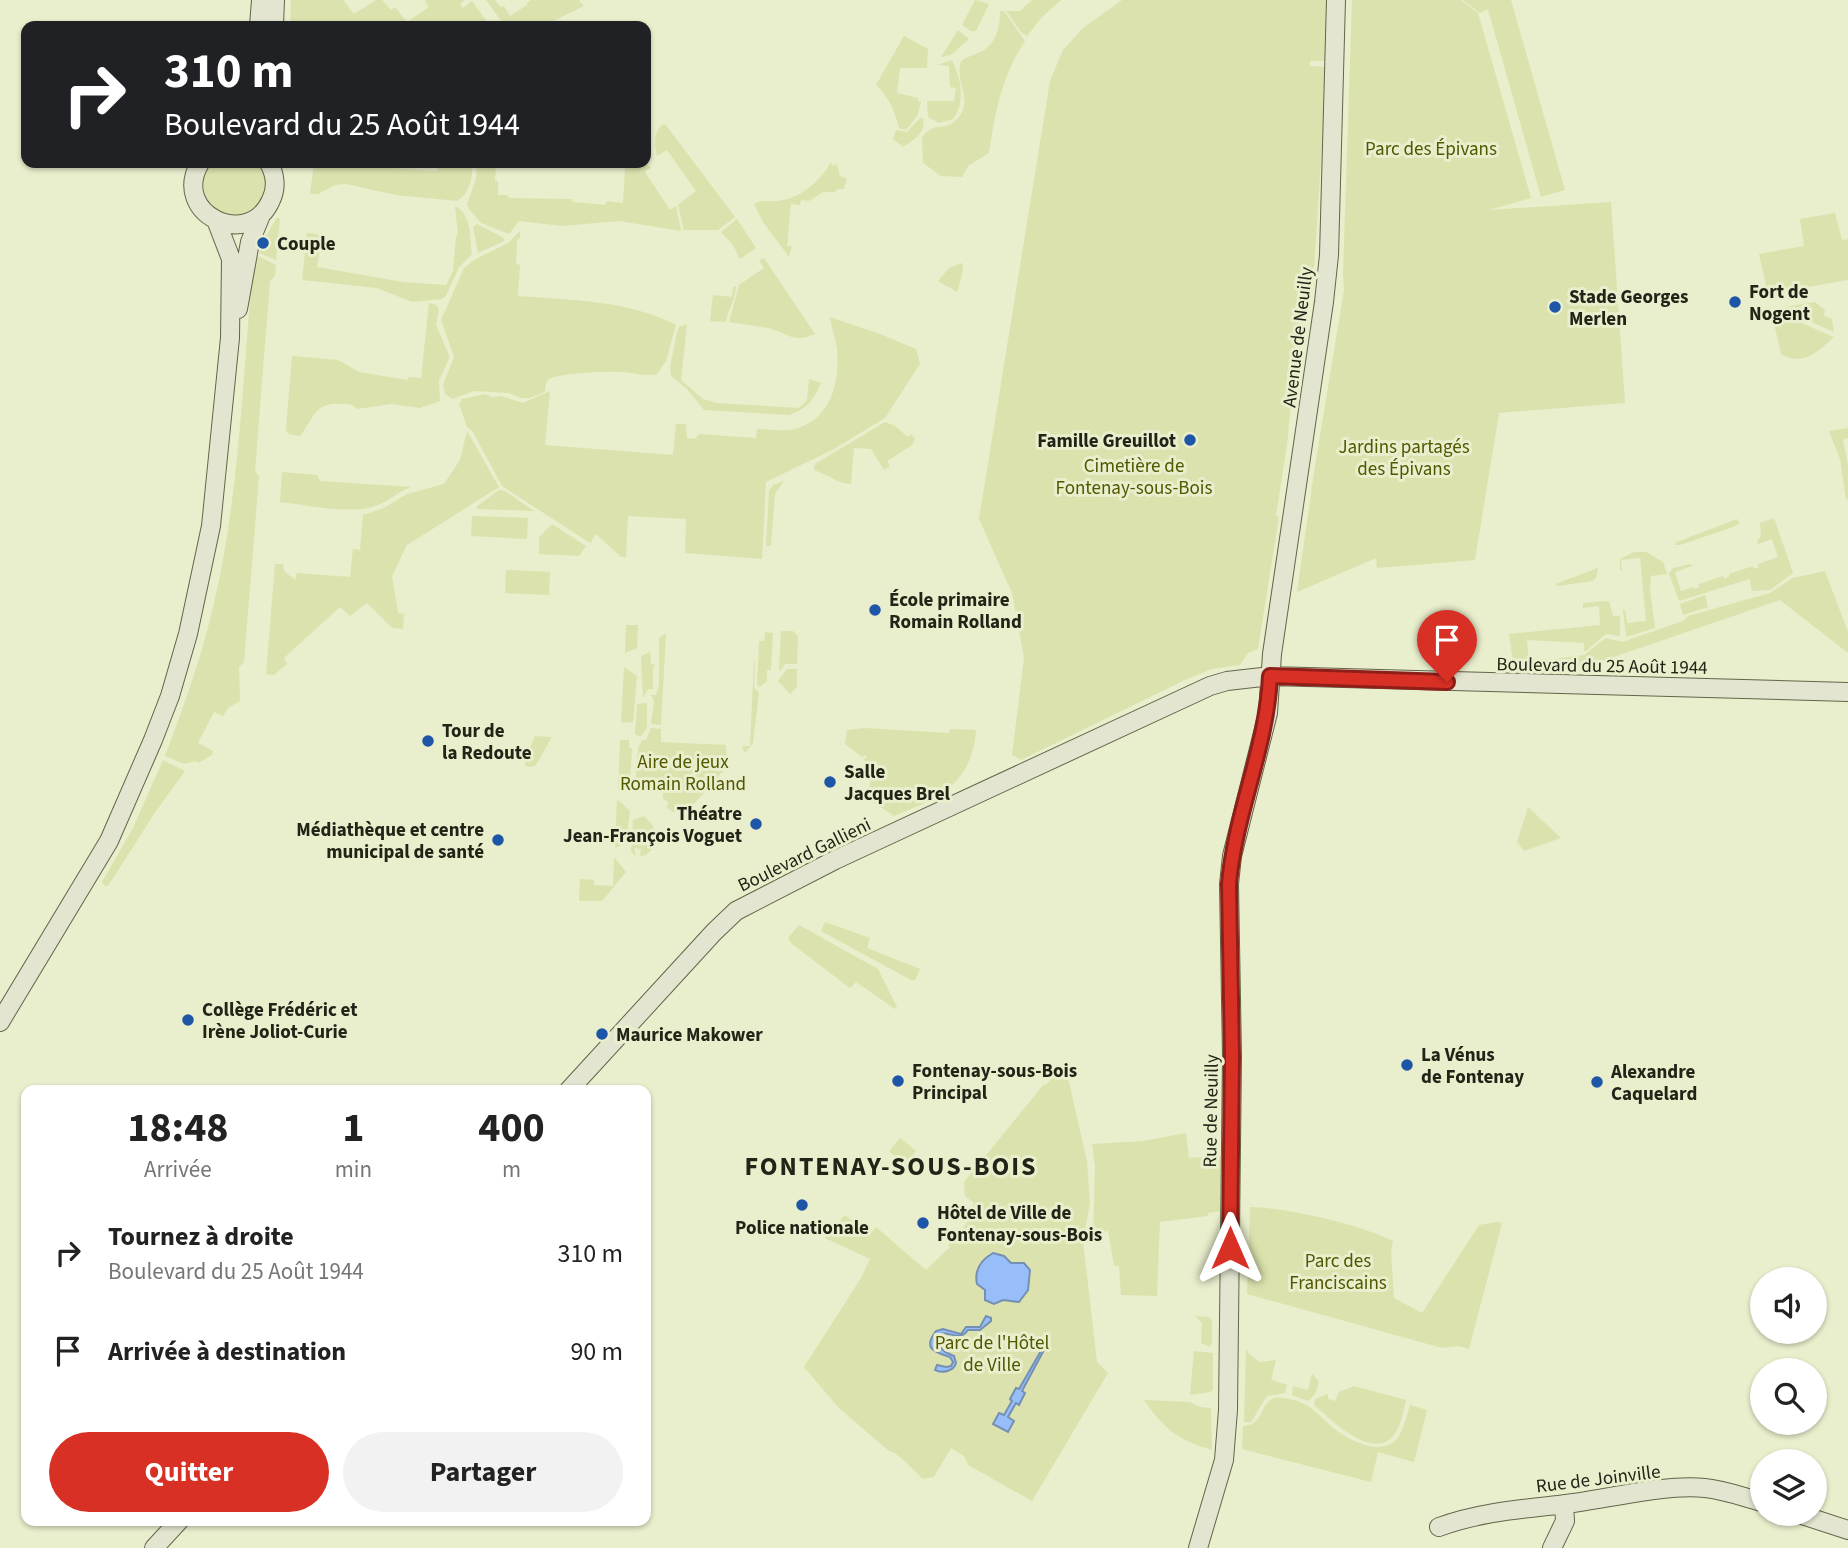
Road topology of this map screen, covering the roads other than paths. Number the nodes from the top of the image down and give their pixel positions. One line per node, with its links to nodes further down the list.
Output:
1 (261, 0): 4 (street)
2 (275, 0): 5 (street)
3 (1336, 0): 11 (street, Avenue de Neuilly)
4 (259, 21)
5 (274, 21)
6 (198, 168): 9 (street)
7 (271, 168): 8 (street)
8 (261, 215): 9 (street); 10 (street)
9 (216, 220): 10 (street)
10 (230, 338): 13 (street)
11 (1270, 676): 12 (street, Boulevard du 25 Août 1944); 14 (street, Boulevard Gallieni); 22 (street, Rue de Neuilly)
12 (1848, 692)
13 (0, 1022)
14 (574, 1085)
15 (1750, 1499): 16 (street, Rue de Joinville)
16 (1564, 1504): 19 (street, Rue de Joinville); 23 (street)
17 (1827, 1523): 20 (street)
18 (173, 1526): 21 (street)
19 (1439, 1527)
20 (1848, 1530)
21 (153, 1548)
22 (1198, 1548)
23 (1552, 1548)

